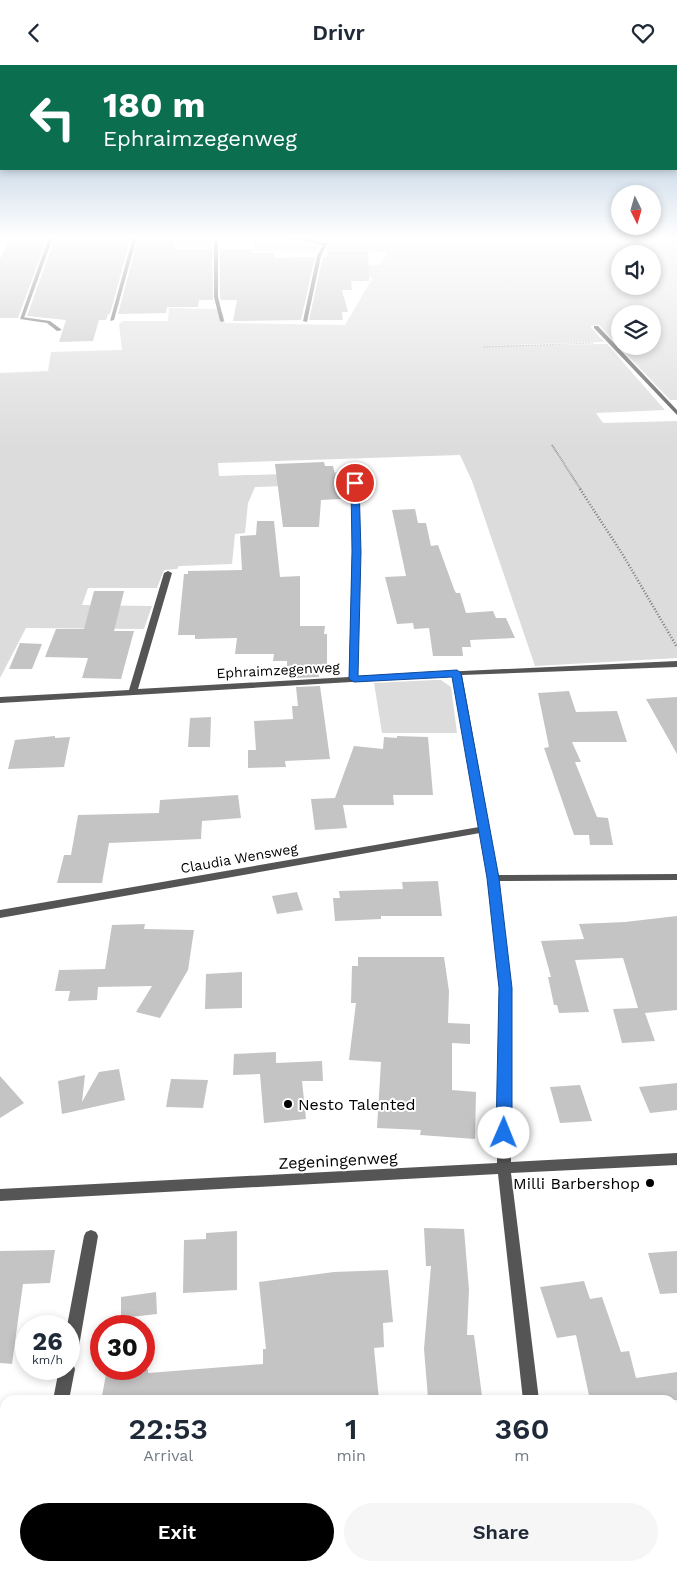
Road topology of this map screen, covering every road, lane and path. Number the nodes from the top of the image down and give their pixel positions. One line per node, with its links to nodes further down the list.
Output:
1 (26, 307): 9 (street)
2 (116, 307): 5 (street)
3 (219, 307): 6 (street)
4 (308, 307): 7 (street)
5 (112, 320)
6 (222, 321)
7 (305, 321)
8 (596, 327): 10 (street)
9 (59, 329)
10 (611, 343): 11 (path)
11 (483, 347)
12 (622, 355): 13 (street)
13 (677, 413)
14 (552, 445): 17 (path)
15 (355, 466): 20 (street)
16 (168, 573): 21 (street)
17 (677, 647)
18 (677, 664): 19 (street, Ephraimzegenweg)
19 (457, 673): 20 (street, Ephraimzegenweg); 23 (street)
20 (354, 679): 21 (street, Ephraimzegenweg)
21 (133, 692): 22 (street, Ephraimzegenweg)
22 (0, 700)
23 (483, 829): 25 (street); 26 (street, Claudia Wensweg)
24 (677, 877): 25 (street)
25 (493, 878): 28 (street)
26 (0, 914)
27 (677, 1159): 28 (street, Zegeningenweg)
28 (504, 1169): 29 (street, Zegeningenweg); 34 (street)
29 (0, 1195)
30 (91, 1237): 31 (street)
31 (77, 1315)
32 (65, 1380): 33 (street)
33 (62, 1395)
34 (530, 1395)

